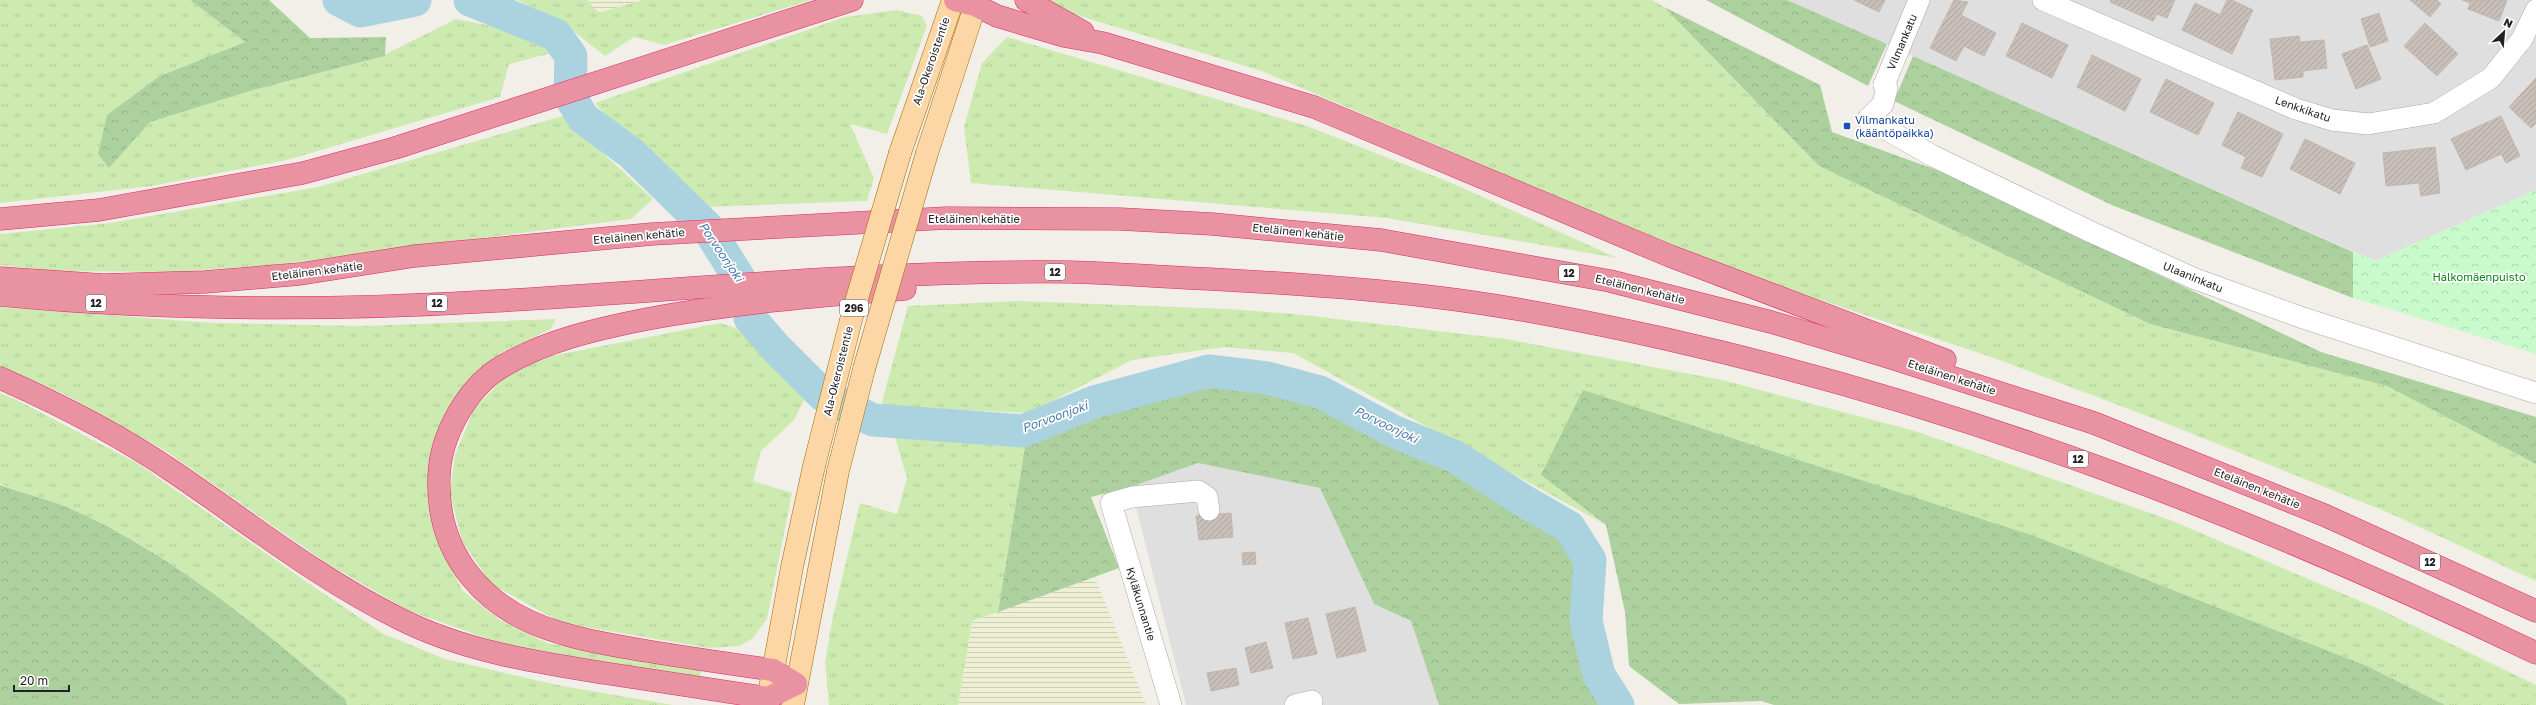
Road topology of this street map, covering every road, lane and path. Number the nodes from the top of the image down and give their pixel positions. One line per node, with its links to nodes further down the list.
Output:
1 (852, 0): 9 (highway)
2 (1026, 0): 7 (highway)
3 (1920, 0): 8 (street, Vilmankatu)
4 (2043, 0): 6 (street, Lenkkikatu)
5 (965, 1): 7 (highway); 19 (main road, Ala-Okeroistentie / 296, bridge); 20 (main road, 296, bridge)
6 (2536, 10)
7 (1103, 43): 16 (highway)
8 (1868, 119): 14 (street, Ulaaninkatu)
9 (0, 219)
10 (0, 278): 16 (highway, Eteläinen kehätie / 12)
11 (812, 287): 12 (highway, 12); 18 (highway, 12); 19 (highway)
12 (0, 295)
13 (0, 378): 21 (highway)
14 (2536, 393)
15 (1209, 510): 22 (street, Kyläkunnantie)
16 (2324, 515): 17 (highway, Eteläinen kehätie / 12)
17 (2536, 611)
18 (2536, 653)
19 (773, 670): 20 (highway); 21 (main road, Ala-Okeroistentie / 296)
20 (794, 695): 21 (highway)
21 (768, 702)
22 (1171, 705)

